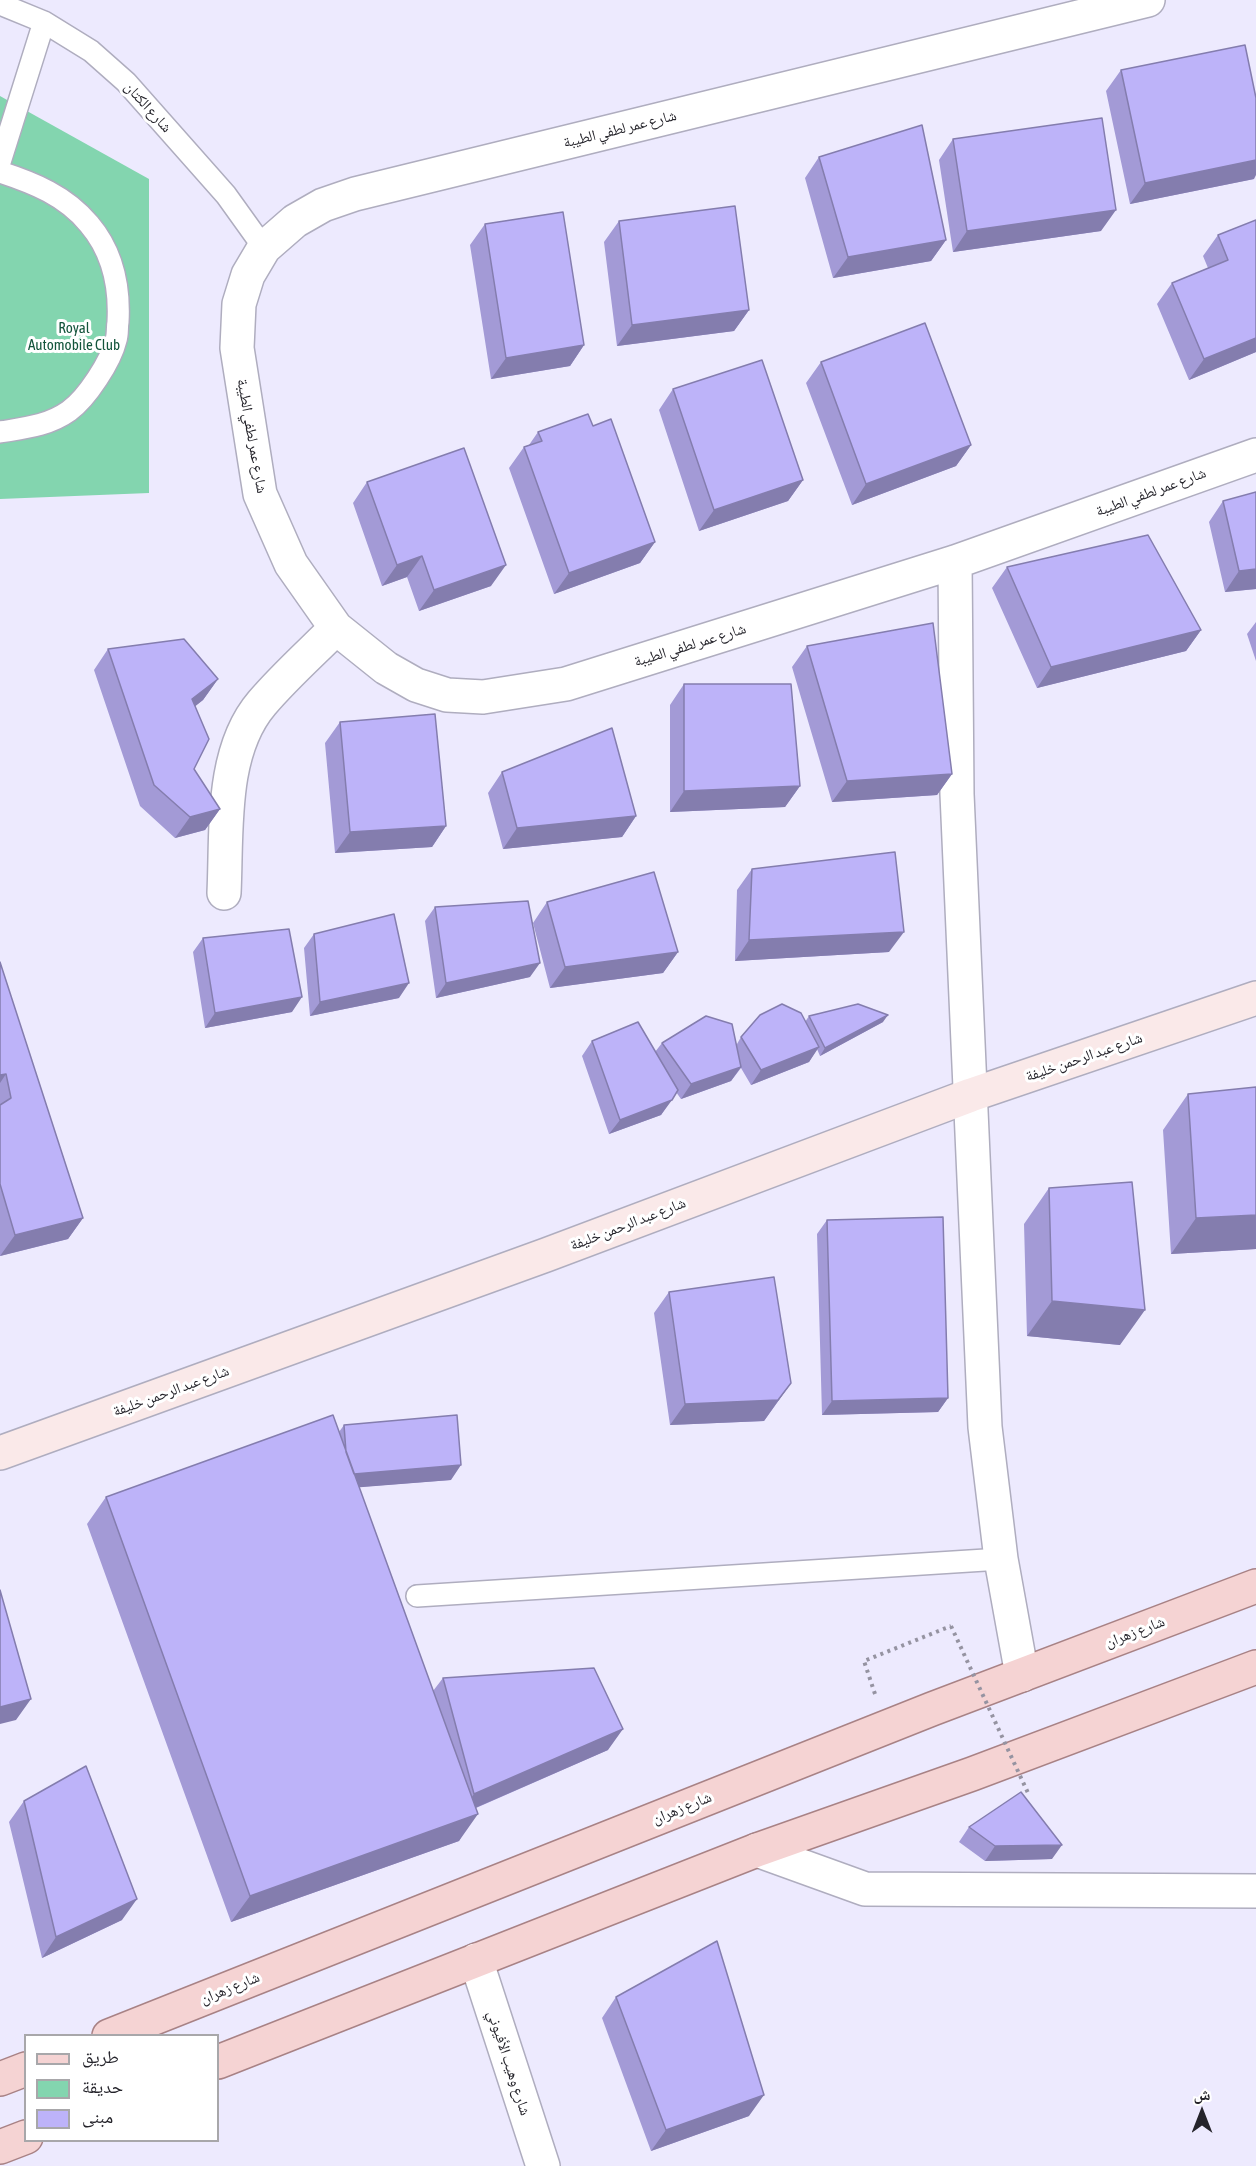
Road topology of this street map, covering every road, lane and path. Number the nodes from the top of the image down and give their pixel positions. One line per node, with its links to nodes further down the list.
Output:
1 (1148, 0): 6 (street, شارع عمر لطفي الطيبة)
2 (0, 4): 3 (lane, شارع الكتان)
3 (44, 22): 4 (lane); 6 (lane, شارع الكتان)
4 (0, 162)
5 (0, 172): 7 (lane)
6 (264, 248): 10 (street, شارع عمر لطفي الطيبة)
7 (0, 432)
8 (1256, 454): 9 (street, شارع عمر لطفي الطيبة)
9 (955, 562): 10 (street, شارع عمر لطفي الطيبة); 15 (street)
10 (336, 628): 11 (street)
11 (224, 893)
12 (1256, 998): 13 (street, شارع عبد الرحمن خليفة)
13 (1221, 1010): 14 (lane); 15 (street, شارع عبد الرحمن خليفة)
14 (1256, 1017)
15 (971, 1095): 16 (street, شارع عبد الرحمن خليفة); 17 (street)
16 (0, 1453)
17 (1001, 1559): 19 (lane); 22 (street)
18 (1256, 1586): 22 (main road, شارع زهران)
19 (417, 1596)
20 (864, 1661): 23 (path, bridge)
21 (1256, 1667): 24 (main road)
22 (1022, 1675): 27 (main road, شارع زهران)
23 (1028, 1793)
24 (757, 1850): 25 (street); 26 (main road)
25 (1256, 1891)
26 (476, 1960): 28 (main road); 33 (street, شارع وهيب الأفيوني)
27 (114, 2034)
28 (219, 2062)
29 (24, 2070): 30 (main road)
30 (0, 2079)
31 (24, 2138): 32 (main road)
32 (0, 2147)
33 (543, 2166)

